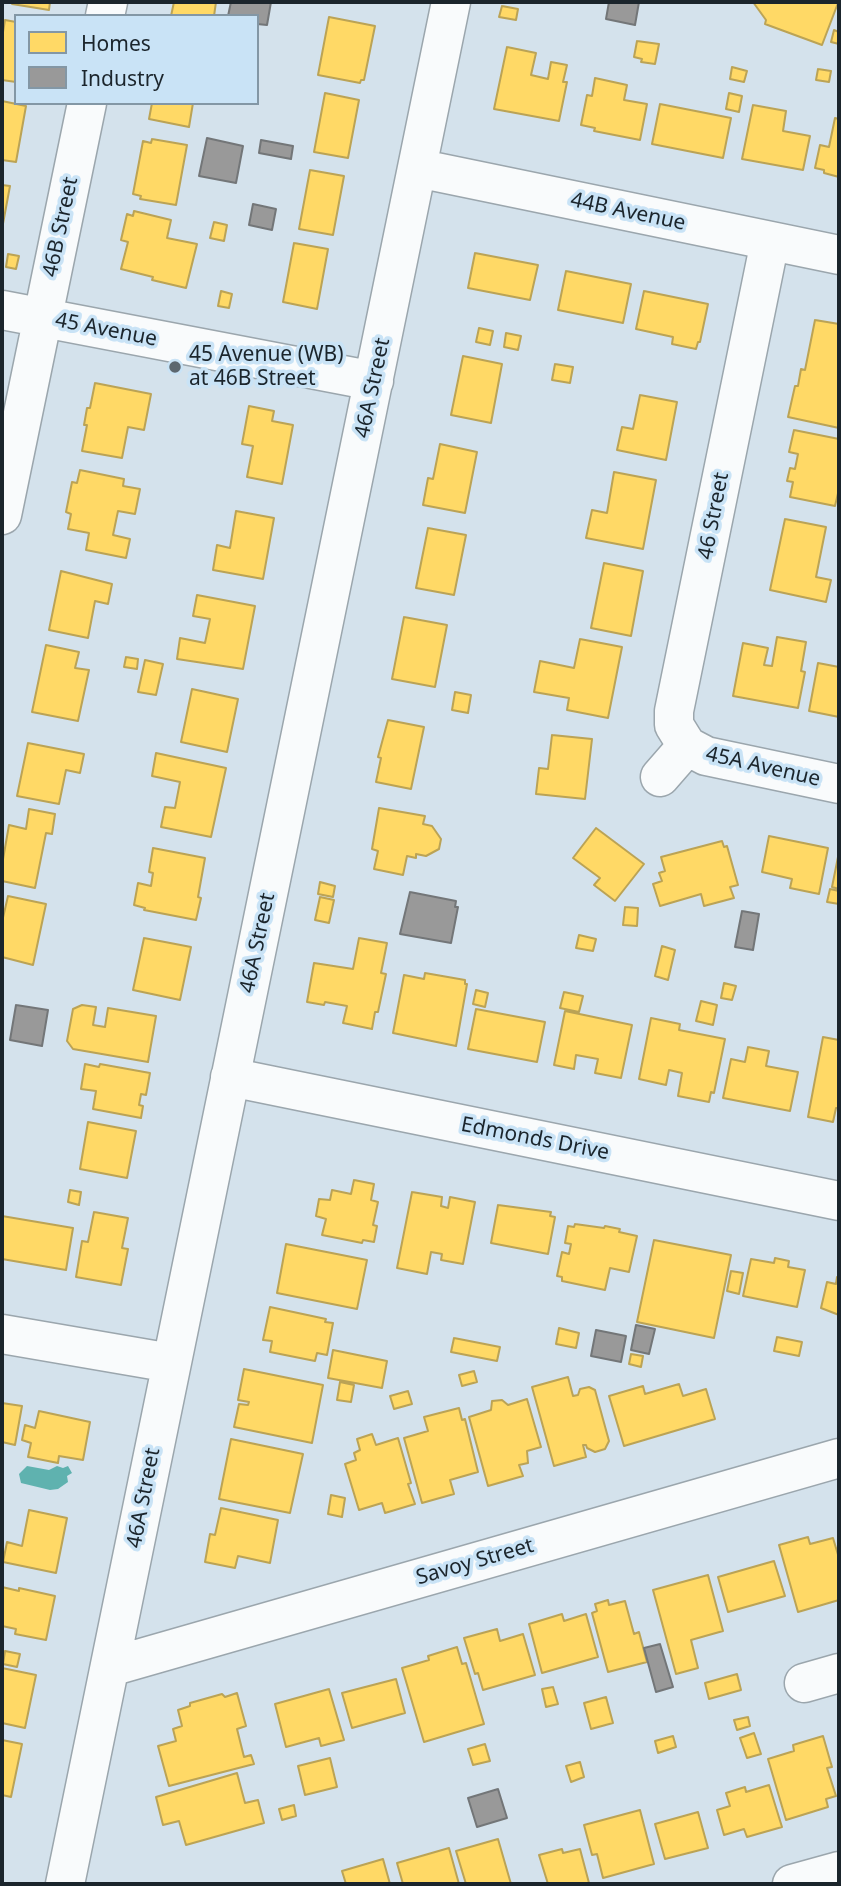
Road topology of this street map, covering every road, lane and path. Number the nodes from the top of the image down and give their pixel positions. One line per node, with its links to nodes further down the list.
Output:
1 (451, 2): 3 (street, 46A Street)
2 (87, 105): 7 (street, 46B Street)
3 (417, 168): 4 (street, 44B Avenue); 8 (street, 46A Street)
4 (770, 241): 5 (street, 44B Avenue); 10 (street, 46 Street)
5 (839, 255)
6 (2, 310): 7 (street, 45 Avenue)
7 (42, 318): 8 (street, 45 Avenue); 9 (street, 46B Street)
8 (374, 381): 13 (street, 46A Street)
9 (2, 515)
10 (687, 746): 11 (street); 12 (street, 45A Avenue)
11 (660, 777)
12 (839, 784)
13 (230, 1077): 14 (street, Edmonds Drive); 16 (street, 46A Street)
14 (839, 1201)
15 (2, 1334): 16 (street)
16 (171, 1363): 18 (street, 46A Street)
17 (839, 1458): 18 (street, Savoy Street)
18 (110, 1667): 20 (street, 46A Street)
19 (839, 1871): 21 (street)
20 (65, 1884)
21 (792, 1884)

